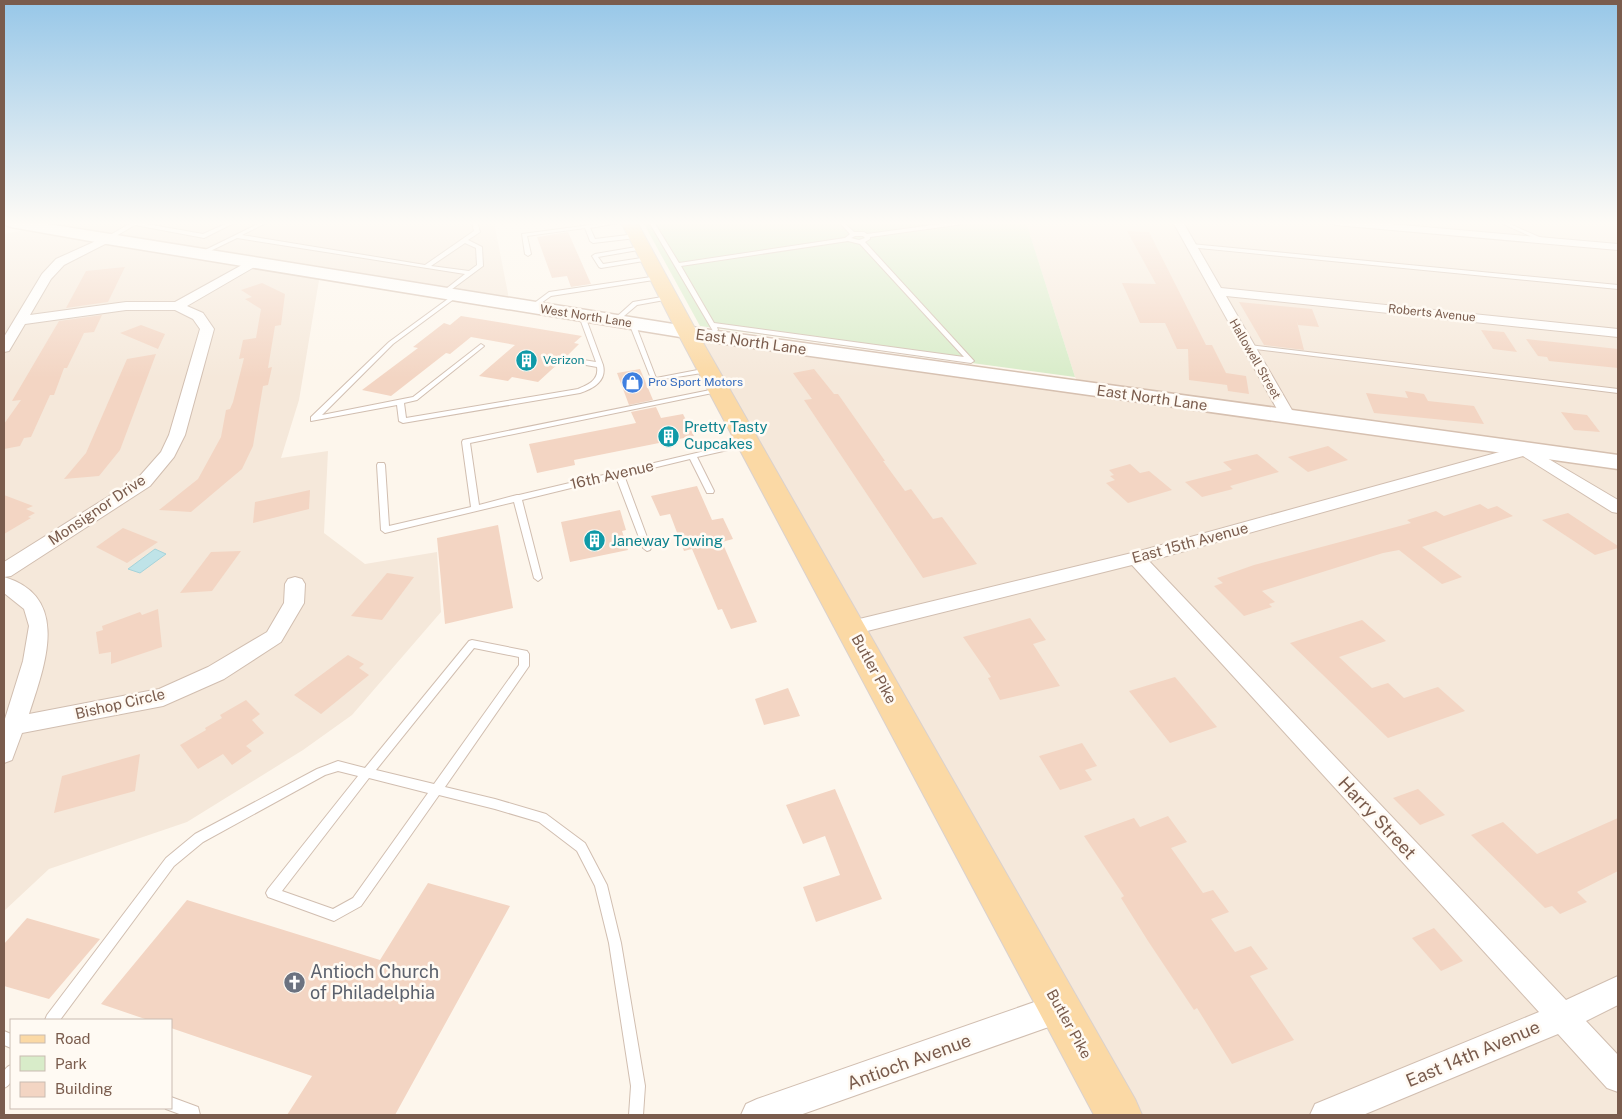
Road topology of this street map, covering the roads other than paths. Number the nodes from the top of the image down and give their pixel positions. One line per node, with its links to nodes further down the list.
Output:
1 (49, 274): 18 (street)
2 (235, 274): 15 (street, Monsignor Drive)
3 (326, 274): 13 (main road, West North Lane)
4 (469, 274): 13 (lane)
5 (656, 274): 10 (main road, Butler Pike)
6 (683, 274): 20 (lane)
7 (891, 274): 28 (lane)
8 (1207, 274): 12 (street, Hallowell Street)
9 (1485, 274): 11 (lane)
10 (658, 278): 14 (main road, Butler Pike); 16 (lane)
11 (1618, 287)
12 (1216, 291): 22 (street, Roberts Avenue); 24 (street, Hallowell Street)
13 (450, 294): 16 (main road, West North Lane); 31 (lane)
14 (668, 298): 19 (lane); 21 (main road, Butler Pike)
15 (177, 306): 18 (street, Monsignor Drive); 45 (street, Monsignor Drive)
16 (532, 307): 17 (main road, West North Lane)
17 (582, 316): 19 (main road, West North Lane); 27 (lane)
18 (22, 320): 25 (street)
19 (624, 322): 21 (main road, West North Lane); 29 (lane)
20 (715, 331): 21 (main road, East North Lane); 28 (main road, East North Lane)
21 (687, 332): 29 (main road, Butler Pike)
22 (1618, 333)
23 (481, 346): 31 (lane)
24 (1249, 347): 30 (lane); 32 (street, Hallowell Street)
25 (4, 348)
26 (564, 359): 27 (lane)
27 (600, 365): 31 (lane)
28 (972, 367): 32 (main road, East North Lane)
29 (714, 380): 33 (main road, Butler Pike); 41 (lane)
30 (1618, 391)
31 (400, 402)
32 (1288, 417): 34 (main road, East North Lane)
33 (750, 443): 35 (lane, 16th Avenue); 49 (main road, Butler Pike)
34 (1526, 450): 36 (main road, East North Lane); 42 (street); 44 (street, East 15th Avenue)
35 (692, 456): 38 (lane, 16th Avenue); 39 (lane)
36 (1618, 462)
37 (381, 465): 41 (lane, 16th Avenue)
38 (619, 473): 40 (lane, 16th Avenue); 43 (lane)
39 (710, 491)
40 (517, 497): 41 (lane, 16th Avenue); 46 (lane)
41 (475, 507)
42 (1618, 508)
43 (647, 548)
44 (1136, 558): 49 (street, East 15th Avenue); 56 (street, Harry Street)
45 (4, 571)
46 (538, 578)
47 (4, 584): 50 (street)
48 (295, 584): 50 (street, Bishop Circle)
49 (851, 628): 55 (main road, Butler Pike)
50 (14, 726): 51 (street)
51 (4, 753)
52 (367, 772): 53 (lane); 53 (lane); 53 (lane); 57 (lane)
53 (436, 790): 61 (lane)
54 (1618, 990): 56 (street, East 14th Avenue)
55 (1060, 1008): 62 (street, Antioch Avenue); 63 (main road, Butler Pike)
56 (1563, 1017): 58 (street, Harry Street); 64 (street, East 14th Avenue)
57 (53, 1019)
58 (1618, 1077)
59 (172, 1104): 60 (lane)
60 (193, 1115)
61 (636, 1115)
62 (757, 1115)
63 (1119, 1115)
64 (1326, 1115)

